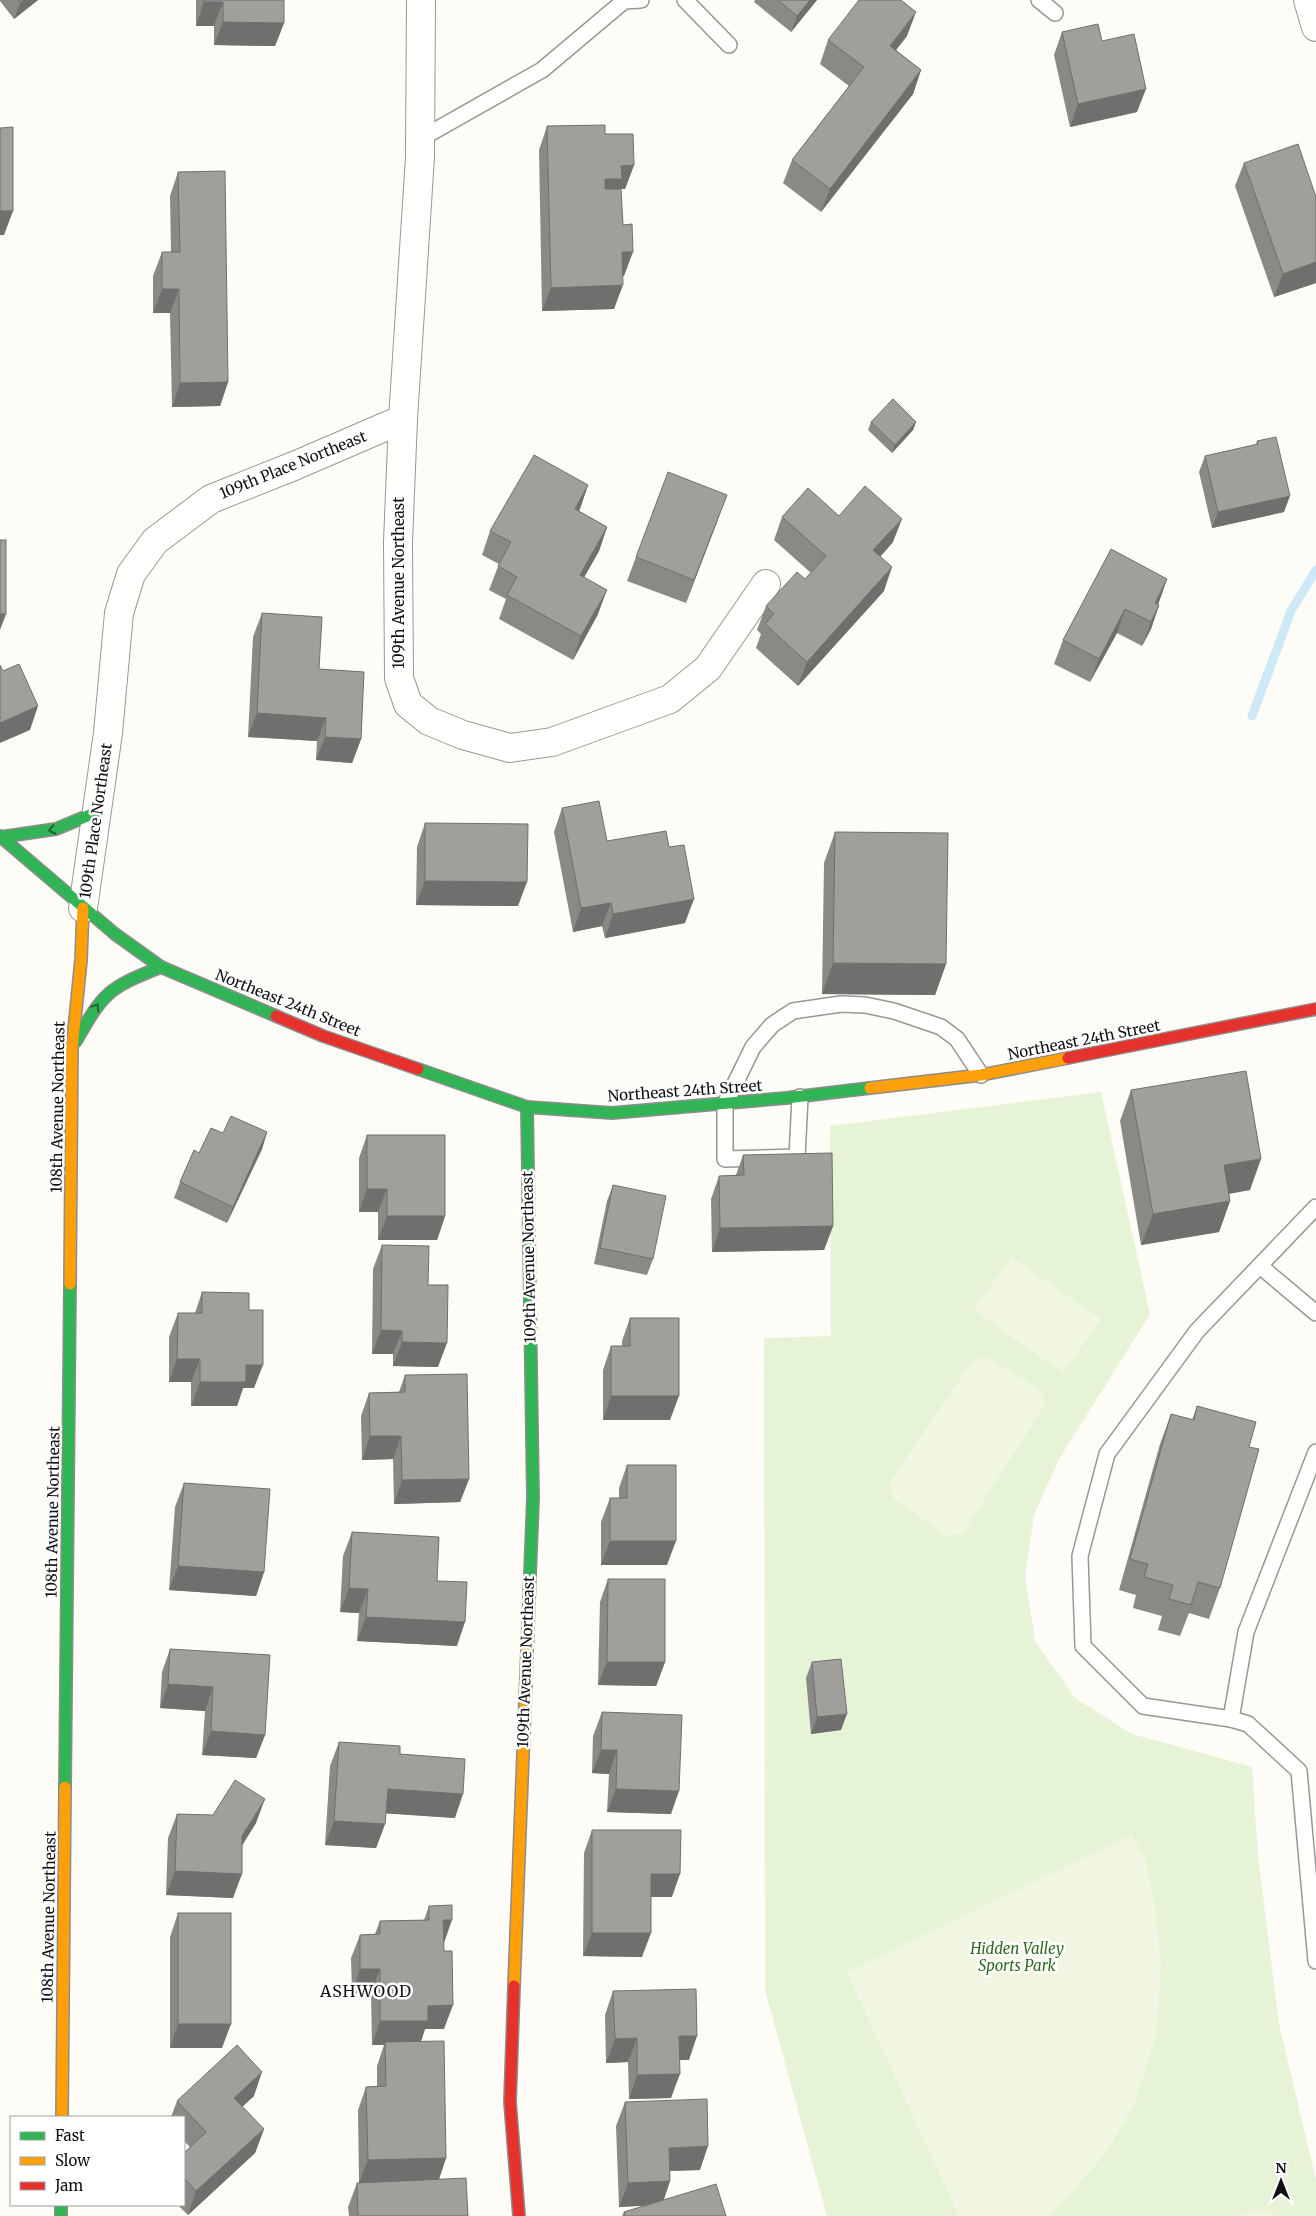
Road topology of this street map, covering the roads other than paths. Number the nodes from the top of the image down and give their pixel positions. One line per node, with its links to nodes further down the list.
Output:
1 (421, 0): 9 (street)
2 (641, 0): 9 (lane)
3 (685, 0): 8 (lane)
4 (1039, 0): 6 (lane)
5 (1308, 0): 7 (street)
6 (1055, 13)
7 (1316, 27)
8 (730, 46)
9 (420, 139): 10 (street)
10 (403, 419): 11 (street, 109th Avenue Northeast); 12 (street, 109th Place Northeast)
11 (766, 584)
12 (97, 812): 13 (main road, one-way to 13); 14 (street, 109th Place Northeast)
13 (1, 837): 14 (main road, Northeast 24th Street)
14 (83, 908): 15 (main road, Northeast 24th Street); 17 (main road, 108th Avenue Northeast)
15 (161, 967): 17 (main road, one-way to 15); 21 (main road, Northeast 24th Street)
16 (1316, 1009): 18 (main road, Northeast 24th Street)
17 (72, 1049): 28 (main road, 108th Avenue Northeast)
18 (981, 1075): 19 (main road, Northeast 24th Street); 20 (lane)
19 (800, 1097): 20 (main road, Northeast 24th Street); 20 (lane)
20 (725, 1104): 21 (main road, Northeast 24th Street)
21 (527, 1107): 29 (main road, 109th Avenue Northeast)
22 (1316, 1208): 23 (lane)
23 (1260, 1266): 24 (lane); 26 (lane)
24 (1316, 1313)
25 (1316, 1452): 26 (lane)
26 (1231, 1719): 27 (lane)
27 (1316, 1961)
28 (62, 2116)
29 (519, 2216)

